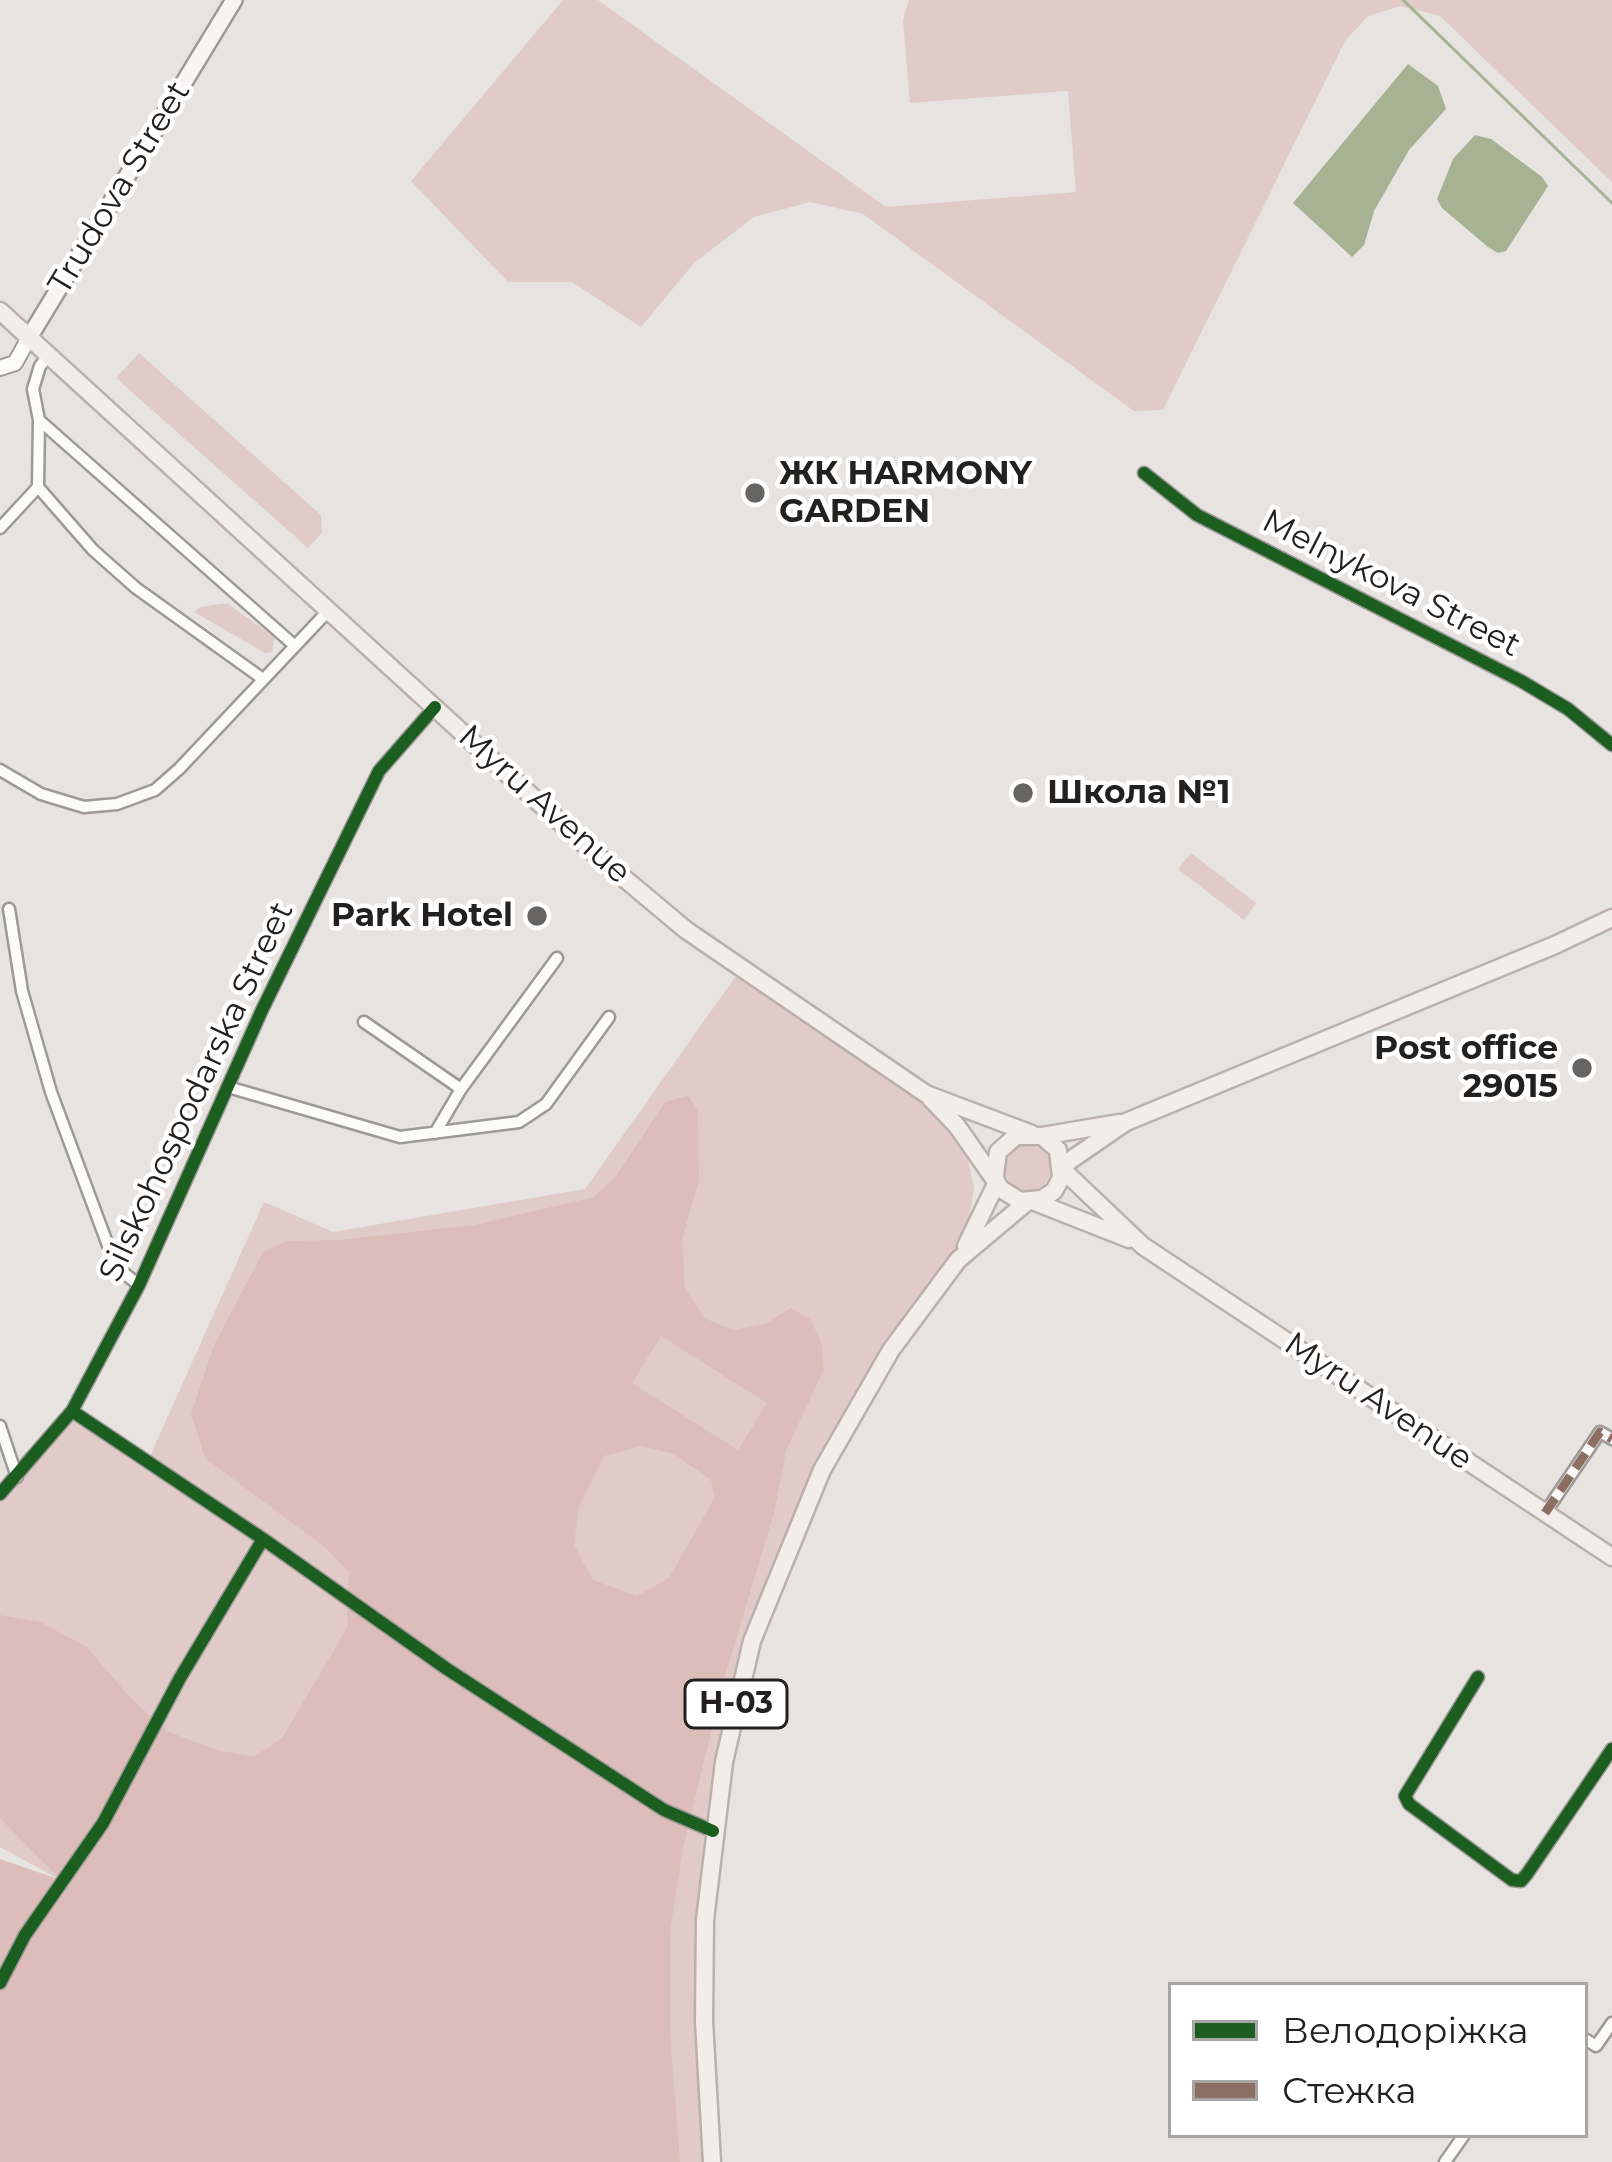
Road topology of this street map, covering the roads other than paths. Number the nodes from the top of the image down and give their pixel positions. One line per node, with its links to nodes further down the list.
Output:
1 (234, 0): 3 (main road, Trudova Street)
2 (0, 311): 3 (main road, Myru Avenue)
3 (30, 336): 4 (main road, Myru Avenue); 5 (street, Trudova Street)
4 (50, 354): 6 (street); 10 (main road, Myru Avenue)
5 (0, 368)
6 (37, 416): 8 (street); 11 (street)
7 (1144, 473): 14 (street, Melnykova Street)
8 (38, 487): 9 (street); 12 (street)
9 (0, 528)
10 (328, 610): 11 (street); 13 (main road, Myru Avenue)
11 (295, 646): 12 (street)
12 (263, 679): 15 (street)
13 (435, 707): 21 (street, Silskohospodarska Street); 23 (main road, Myru Avenue)
14 (1612, 745)
15 (0, 770)
16 (9, 908): 32 (street)
17 (1612, 918): 24 (main road, Н-03)
18 (557, 958): 22 (street)
19 (609, 1017): 25 (street)
20 (364, 1022): 22 (street)
21 (228, 1087): 25 (street); 32 (street, Silskohospodarska Street)
22 (461, 1089): 25 (street)
23 (926, 1094): 26 (main road, Myru Avenue); 28 (main road, Myru Avenue)
24 (1126, 1122): 26 (main road, Н-03); 27 (main road, Н-03)
25 (434, 1133)
26 (1037, 1135): 27 (main road); 28 (main road, Н-03)
27 (1062, 1168): 29 (main road, Н-03); 30 (main road, Myru Avenue)
28 (996, 1178): 29 (main road); 31 (main road, Н-03)
29 (1031, 1202): 30 (main road, Myru Avenue); 31 (main road, Н-03)
30 (1143, 1246): 38 (main road, Myru Avenue)
31 (958, 1260): 43 (main road, Н-03)
32 (139, 1285): 33 (street, Silskohospodarska Street)
33 (72, 1411): 36 (street, Silskohospodarska Street); 39 (street)
34 (0, 1426): 36 (street)
35 (1612, 1439): 38 (street)
36 (17, 1477): 37 (street, Silskohospodarska Street)
37 (0, 1494)
38 (1545, 1513): 40 (main road, Myru Avenue)
39 (263, 1539): 43 (street); 44 (street)
40 (1612, 1558)
41 (1478, 1677): 42 (street)
42 (1612, 1749)
43 (713, 1832): 47 (main road, Н-03)
44 (0, 1983)
45 (1612, 2023): 46 (street)
46 (1588, 2041)
47 (712, 2162)

